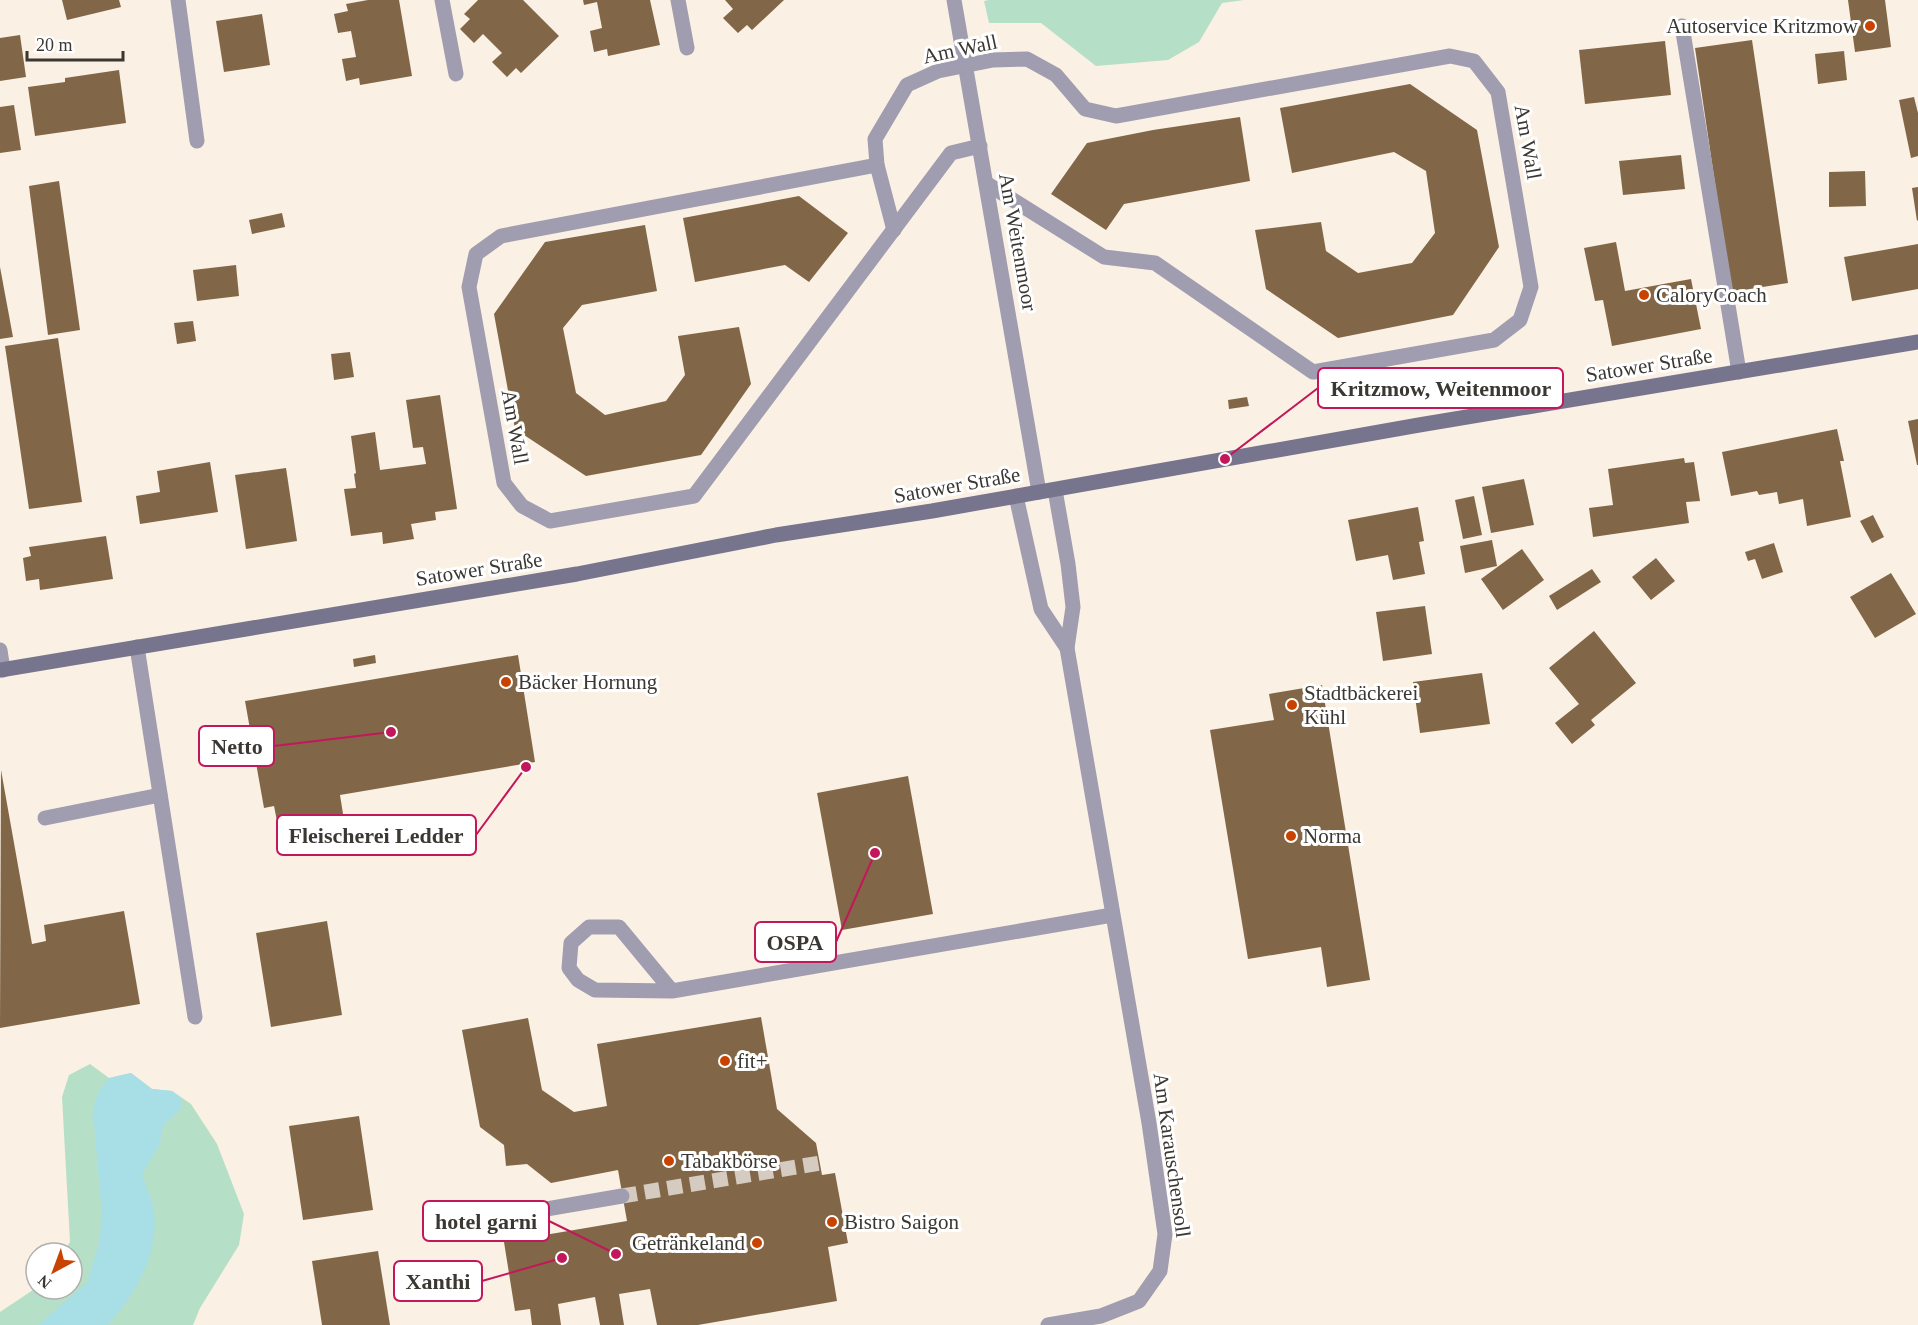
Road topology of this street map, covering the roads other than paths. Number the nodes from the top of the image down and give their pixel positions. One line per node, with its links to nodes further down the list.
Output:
1 (178, 0): 9 (street)
2 (442, 0): 8 (street)
3 (678, 0): 6 (street)
4 (954, 0): 7 (street, Am Weitenmoor)
5 (1682, 26): 15 (street)
6 (687, 48)
7 (966, 66): 10 (street, Am Weitenmoor); 11 (street, Am Wall); 12 (street, Am Wall)
8 (456, 74)
9 (197, 141)
10 (980, 146): 12 (street, Am Weitenmoor); 13 (street, Am Wall)
11 (877, 165): 13 (street, Am Wall); 13 (street, Am Wall)
12 (986, 183): 17 (street, Am Weitenmoor)
13 (894, 230)
14 (1918, 342): 15 (main road, Satower Straße)
15 (1739, 372): 16 (main road, Satower Straße)
16 (1055, 490): 17 (main road, Satower Straße); 20 (street, Am Karauschensoll)
17 (1039, 492): 18 (main road, Satower Straße)
18 (1016, 496): 19 (main road, Satower Straße); 20 (street, Am Karauschensoll)
19 (136, 647): 22 (main road, Satower Straße); 23 (street)
20 (1067, 648): 25 (street, Am Karauschensoll)
21 (0, 650): 22 (street, Satower Straße)
22 (2, 670)
23 (160, 795): 24 (street); 27 (street)
24 (45, 818)
25 (1112, 915): 26 (street); 30 (street, Am Karauschensoll)
26 (672, 991): 26 (street)
27 (195, 1017)
28 (622, 1196): 29 (street)
29 (482, 1220)
30 (1048, 1325)

